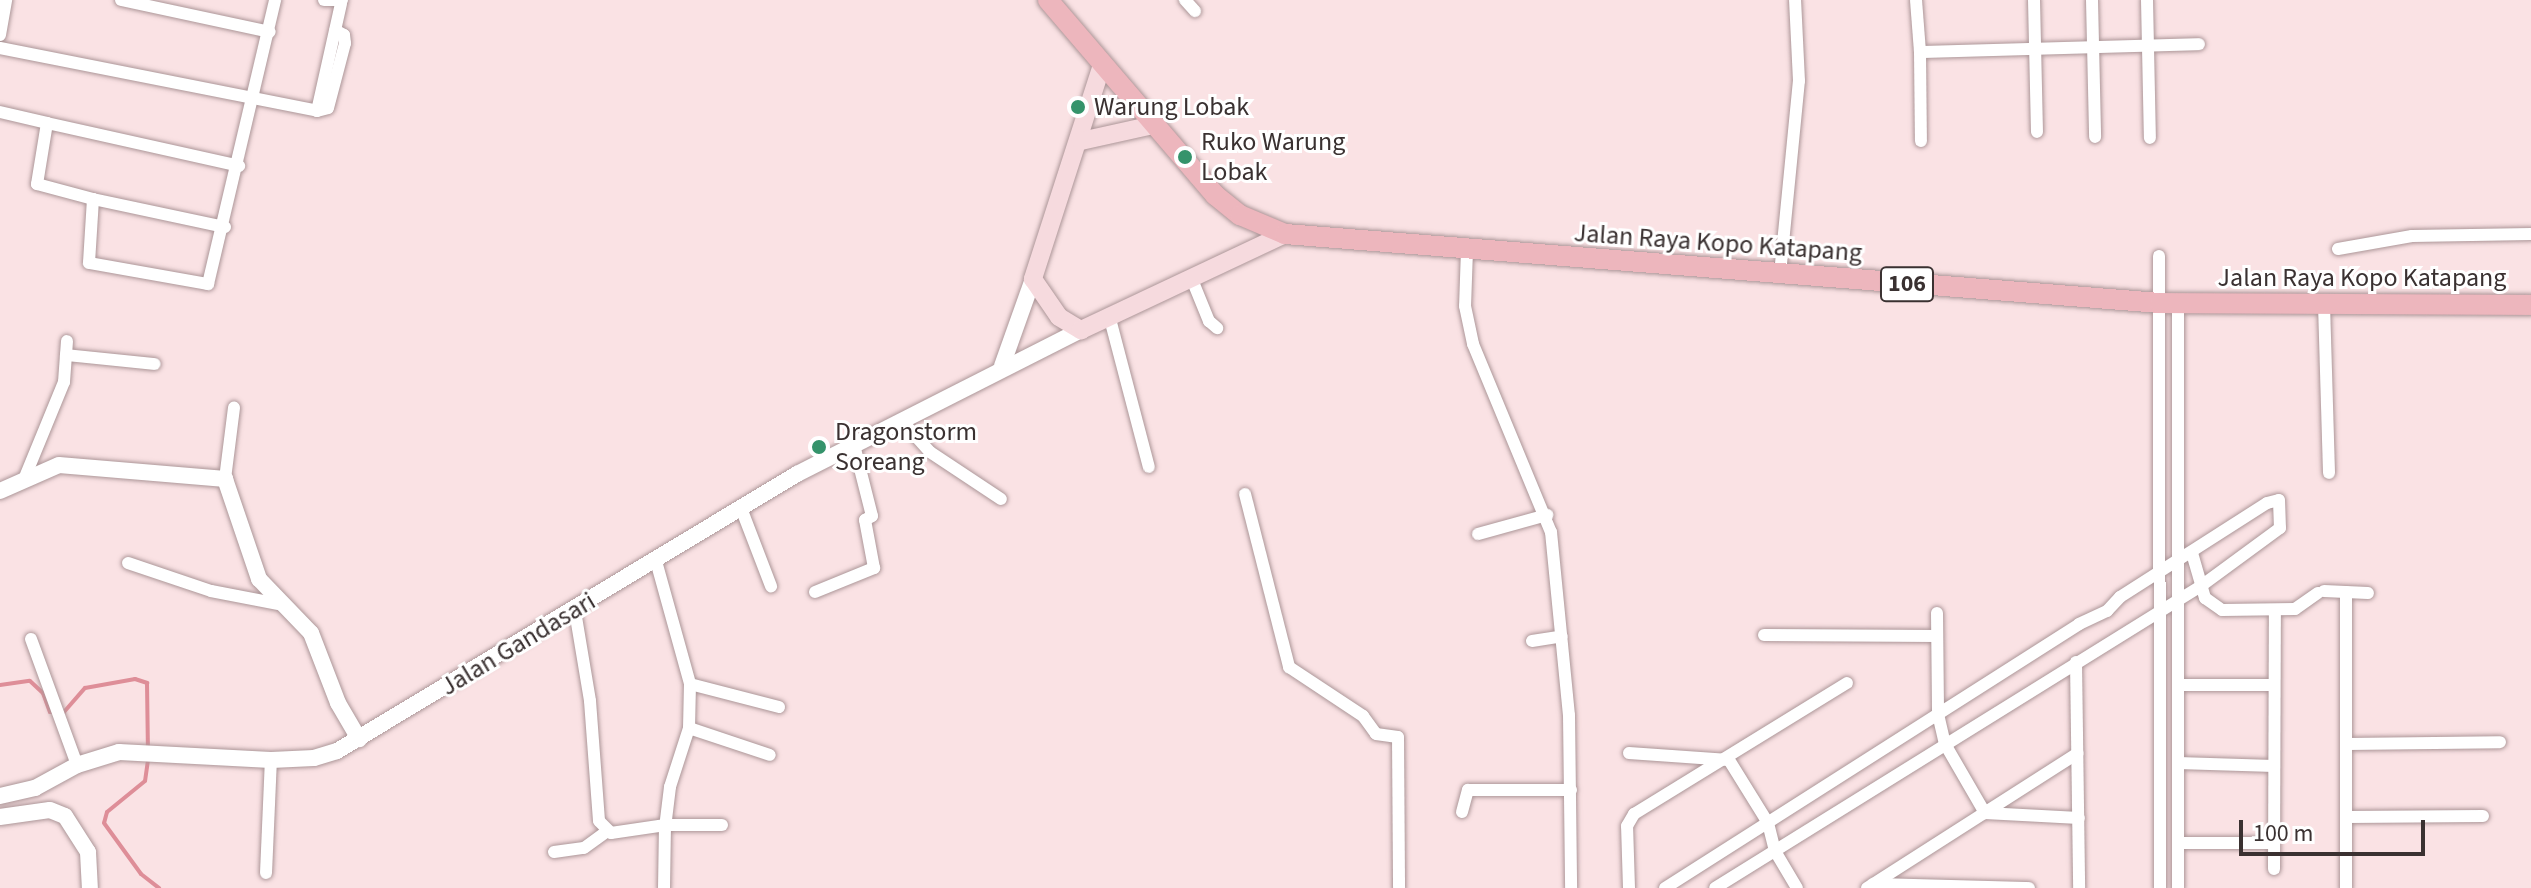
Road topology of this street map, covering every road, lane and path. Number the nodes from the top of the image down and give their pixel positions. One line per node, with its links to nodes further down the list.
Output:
1 (6, 0): 14 (street)
2 (121, 0): 15 (street)
3 (275, 0): 15 (street)
4 (324, 0): 12 (street)
5 (1048, 0): 22 (main road, 106)
6 (1185, 0): 13 (street)
7 (1795, 0): 42 (street)
8 (1916, 0): 21 (street)
9 (2034, 0): 20 (street)
10 (2092, 0): 18 (street)
11 (2147, 0): 17 (street)
12 (341, 2): 23 (street)
13 (1195, 11)
14 (0, 31)
15 (270, 32): 23 (street)
16 (2199, 44): 17 (street)
17 (2149, 46): 18 (street); 29 (street)
18 (2094, 47): 20 (street); 28 (street)
19 (0, 48): 23 (street)
20 (2035, 49): 21 (street); 27 (street)
21 (1920, 52): 31 (street)
22 (1101, 68): 26 (main road, 106); 30 (main road)
23 (254, 100): 32 (street)
24 (0, 112): 25 (street)
25 (47, 123): 32 (street); 33 (street)
26 (1153, 125): 30 (main road); 34 (main road, 106)
27 (2037, 132)
28 (2095, 137)
29 (2150, 138)
30 (1081, 141): 44 (main road)
31 (1921, 141)
32 (239, 166): 35 (street)
33 (93, 199): 35 (street); 35 (street)
34 (1253, 220): 36 (main road, 106); 39 (main road)
35 (225, 227)
36 (1285, 234): 39 (main road); 40 (main road, Jalan Raya Kopo Katapang / 106)
37 (2531, 234): 38 (street)
38 (2338, 249)
39 (1251, 250): 43 (main road)
40 (1467, 250): 42 (main road, Jalan Raya Kopo Katapang / 106); 66 (street)
41 (2159, 256): 45 (street)
42 (1780, 274): 45 (main road, Jalan Raya Kopo Katapang / 106)
43 (1191, 277): 48 (main road); 49 (street)
44 (1033, 279): 50 (main road); 54 (street)
45 (2169, 303): 46 (main road, Jalan Raya Kopo Katapang / 106); 70 (street); 72 (street)
46 (2324, 304): 47 (main road, Jalan Raya Kopo Katapang / 106); 59 (street)
47 (2531, 305)
48 (1109, 315): 50 (main road); 58 (street)
49 (1217, 328)
50 (1081, 330): 54 (street, Jalan Gandasari)
51 (67, 341): 52 (street)
52 (66, 355): 53 (street); 60 (street)
53 (155, 364)
54 (1002, 366): 56 (street, Jalan Gandasari)
55 (234, 408): 61 (street)
56 (903, 422): 57 (street, Jalan Gandasari); 64 (street)
57 (854, 445): 65 (street, Jalan Gandasari); 75 (street)
58 (1149, 467)
59 (2329, 473)
60 (25, 477): 61 (street); 62 (street)
61 (225, 479): 79 (street)
62 (0, 491)
63 (1245, 494): 130 (street)
64 (1001, 499)
65 (741, 508): 69 (street, Jalan Gandasari); 73 (street)
66 (1547, 515): 67 (street); 85 (street)
67 (1478, 534)
68 (2192, 553): 70 (street); 74 (street); 74 (street)
69 (656, 561): 80 (street, Jalan Gandasari); 91 (street)
70 (2179, 561): 72 (street); 78 (street)
71 (128, 563): 79 (street)
72 (2160, 574): 81 (street); 95 (street)
73 (771, 586)
74 (2201, 586): 78 (street); 82 (street)
75 (815, 592)
76 (2346, 592): 77 (street); 82 (street); 100 (street)
77 (2368, 593)
78 (2180, 599): 81 (street); 92 (street)
79 (284, 605): 97 (street)
80 (575, 611): 97 (street, Jalan Gandasari); 120 (street)
81 (2160, 611): 89 (street); 138 (street)
82 (2275, 612): 93 (street)
83 (1937, 613): 86 (street)
84 (1764, 635): 86 (street)
85 (1562, 636): 88 (street); 109 (street)
86 (1937, 636): 95 (street)
87 (31, 639): 107 (street)
88 (1532, 641)
89 (2076, 662): 99 (street); 102 (street)
90 (1847, 683): 105 (street)
91 (690, 684): 94 (street); 96 (street)
92 (2179, 685): 93 (street); 106 (street)
93 (2274, 685): 108 (street)
94 (779, 707)
95 (1938, 714): 99 (street); 117 (street)
96 (689, 728): 103 (street); 118 (street)
97 (359, 739): 104 (street, Jalan Gandasari)
98 (2500, 742): 100 (street)
99 (1945, 744): 112 (street); 123 (street)
100 (2347, 744): 115 (street)
101 (1629, 753): 105 (street)
102 (2078, 753): 112 (street); 116 (street)
103 (770, 755)
104 (271, 760): 107 (street, Jalan Gandasari); 126 (street)
105 (1729, 760): 117 (street); 132 (street)
106 (2178, 763): 108 (street); 121 (street)
107 (77, 765): 110 (street, Jalan Gandasari)
108 (2274, 766): 122 (street)
109 (1571, 790): 111 (street); 131 (street)
110 (0, 796)
111 (1462, 812)
112 (1985, 813): 116 (street); 127 (street)
113 (2483, 816): 115 (street)
114 (0, 817): 128 (street)
115 (2347, 817): 140 (street)
116 (2079, 818): 137 (street)
117 (1768, 823): 123 (street); 133 (street)
118 (665, 825): 119 (street); 120 (street); 129 (street)
119 (722, 825)
120 (606, 832): 124 (street)
121 (2178, 843): 122 (street); 139 (street)
122 (2274, 843): 125 (street)
123 (1775, 851): 134 (street); 135 (street)
124 (554, 852)
125 (2274, 869)
126 (266, 873)
127 (1870, 886): 136 (street)
128 (90, 888)
129 (664, 888)
130 (1399, 888)
131 (1571, 888)
132 (1629, 888)
133 (1665, 888)
134 (1715, 888)
135 (1797, 888)
136 (2029, 888)
137 (2079, 888)
138 (2160, 888)
139 (2178, 888)
140 (2346, 888)

